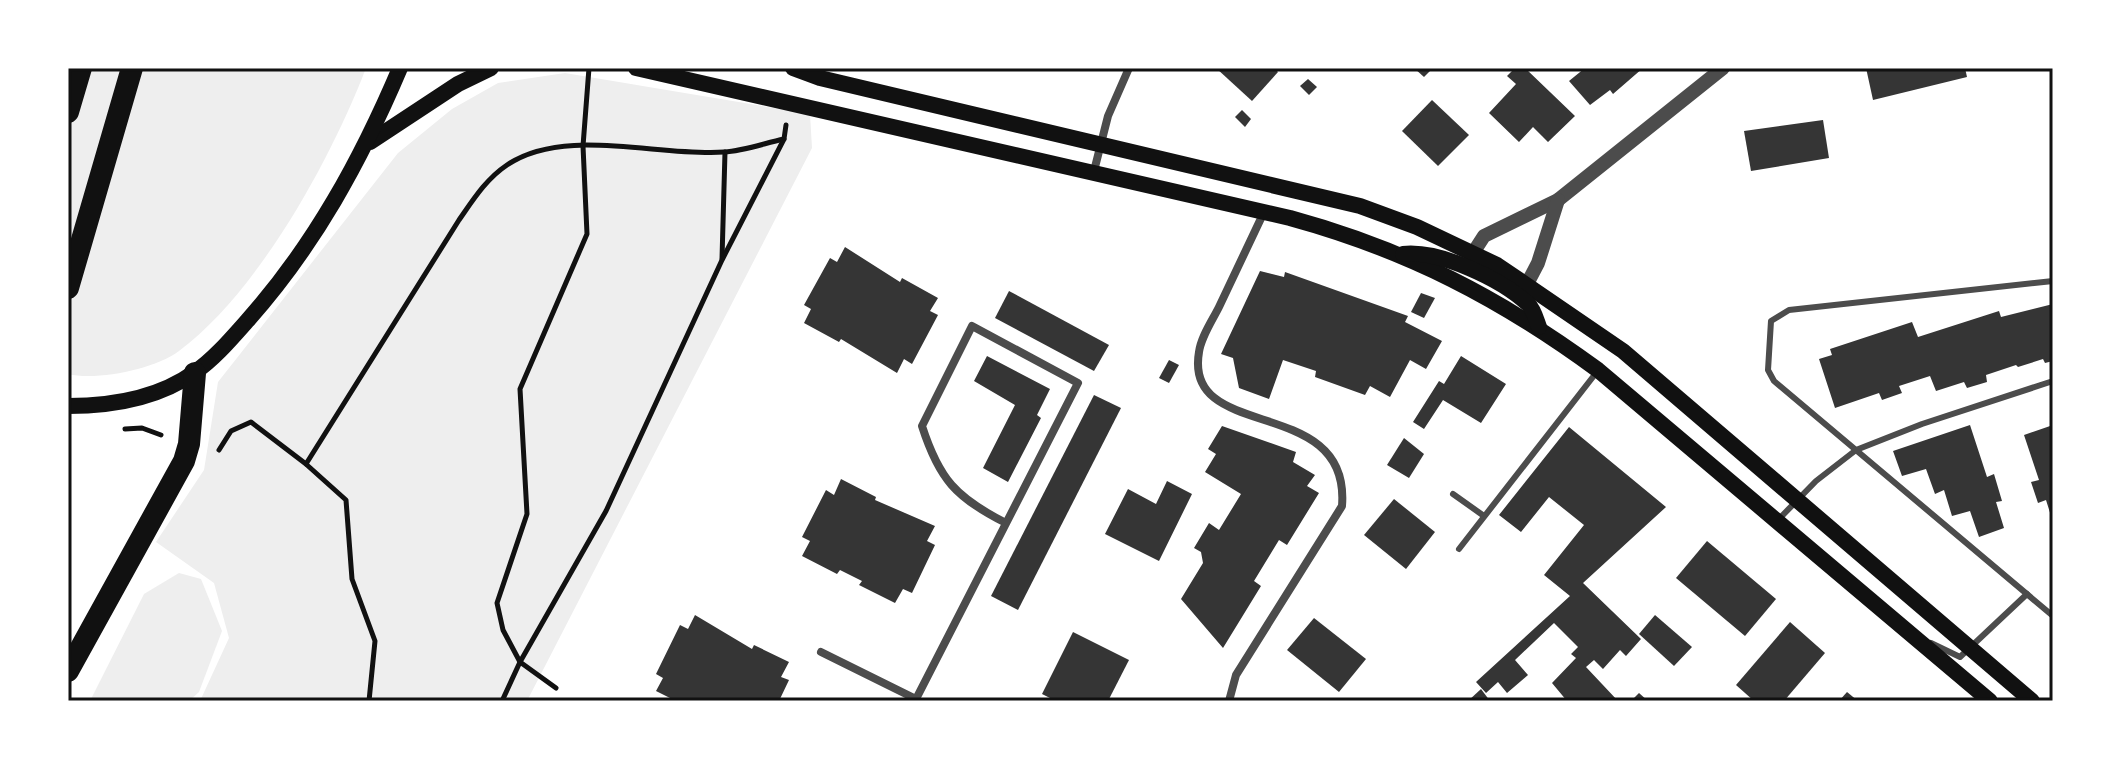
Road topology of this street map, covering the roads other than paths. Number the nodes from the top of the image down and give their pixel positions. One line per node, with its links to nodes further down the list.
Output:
1 (81, 68): 9 (highway)
2 (132, 68): 18 (highway)
3 (400, 68): 10 (main road)
4 (491, 68): 10 (main road)
5 (636, 68): 12 (main road)
6 (793, 68): 11 (main road)
7 (1129, 68): 11 (street)
8 (1723, 68): 13 (street)
9 (68, 112)
10 (368, 143): 22 (main road)
11 (1100, 143): 12 (street); 16 (main road)
12 (1094, 171): 14 (main road)
13 (1558, 200): 16 (street); 19 (street)
14 (1264, 212): 15 (main road); 39 (street)
15 (1402, 254): 16 (main road); 20 (main road)
16 (1469, 260): 19 (main road)
17 (2053, 281): 25 (lane)
18 (68, 288)
19 (1521, 289): 20 (main road); 27 (main road)
20 (1539, 327): 21 (main road)
21 (1598, 370): 28 (lane); 29 (main road)
22 (195, 373): 24 (main road); 37 (highway)
23 (2053, 381): 25 (lane)
24 (68, 406)
25 (1856, 450): 27 (lane); 32 (lane)
26 (1453, 494): 28 (lane)
27 (1798, 499): 29 (lane); 35 (main road)
28 (1484, 516): 31 (lane)
29 (1777, 521): 34 (main road)
30 (1006, 523): 30 (street); 38 (street)
31 (1459, 549)
32 (2027, 594): 33 (lane); 35 (lane)
33 (2053, 616)
34 (1906, 631): 35 (lane); 40 (main road)
35 (1972, 649): 41 (main road)
36 (821, 652): 38 (street)
37 (68, 671)
38 (916, 700)
39 (1229, 701)
40 (1990, 701)
41 (2032, 701)

